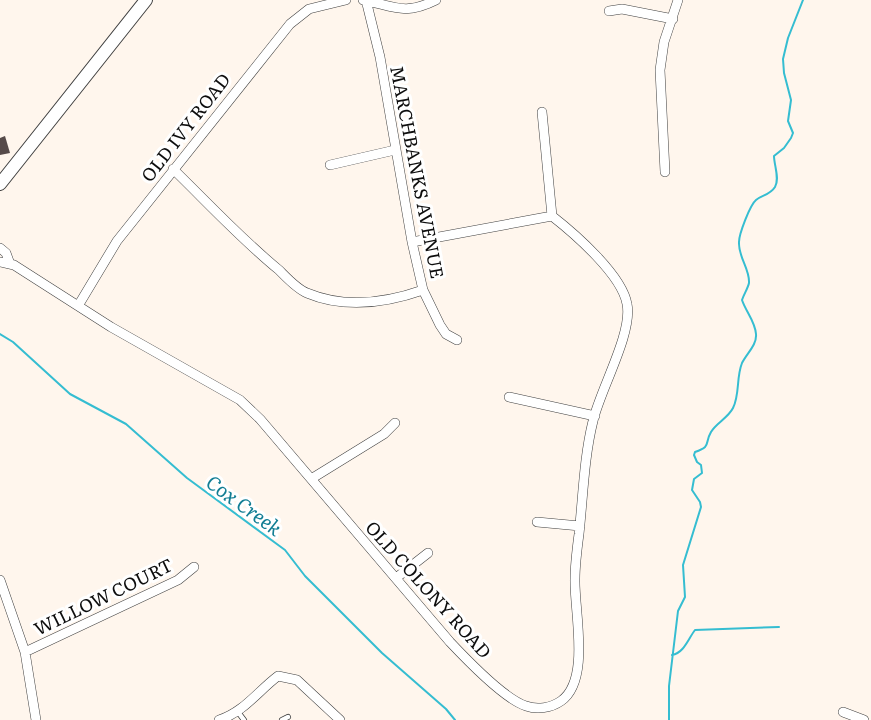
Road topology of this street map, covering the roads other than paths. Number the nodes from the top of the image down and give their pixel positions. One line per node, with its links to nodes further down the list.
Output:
1 (146, 0): 14 (street)
2 (346, 0): 12 (street, OLD IVY ROAD)
3 (361, 0): 4 (street)
4 (366, 0): 5 (street); 10 (street, MARCHBANKS AVENUE)
5 (436, 0)
6 (678, 0): 8 (street)
7 (609, 11): 8 (street)
8 (674, 19): 13 (street)
9 (542, 112): 15 (street)
10 (395, 150): 11 (street); 16 (street, MARCHBANKS AVENUE)
11 (330, 165)
12 (173, 169): 19 (street); 20 (street, OLD IVY ROAD)
13 (665, 172)
14 (0, 184)
15 (552, 216): 16 (street); 23 (street, OLD COLONY ROAD)
16 (412, 242): 19 (street, MARCHBANKS AVENUE)
17 (0, 248): 18 (street, OLD COLONY ROAD)
18 (5, 263): 20 (street, OLD COLONY ROAD)
19 (423, 290): 21 (street, MARCHBANKS AVENUE)
20 (78, 306): 25 (street, OLD COLONY ROAD)
21 (457, 340)
22 (509, 397): 23 (street)
23 (595, 416): 27 (street, OLD COLONY ROAD)
24 (394, 423): 25 (street)
25 (311, 479): 30 (street, OLD COLONY ROAD)
26 (537, 522): 27 (street)
27 (580, 526): 30 (street, OLD COLONY ROAD)
28 (428, 552): 30 (street)
29 (194, 567): 32 (street, WILLOW COURT)
30 (396, 578)
31 (0, 580): 32 (street)
32 (25, 652): 36 (street)
33 (843, 711): 40 (street)
34 (241, 716): 37 (street); 39 (street)
35 (288, 717): 38 (lane)
36 (36, 720)
37 (219, 720)
38 (282, 720)
39 (340, 720)
40 (868, 720)

